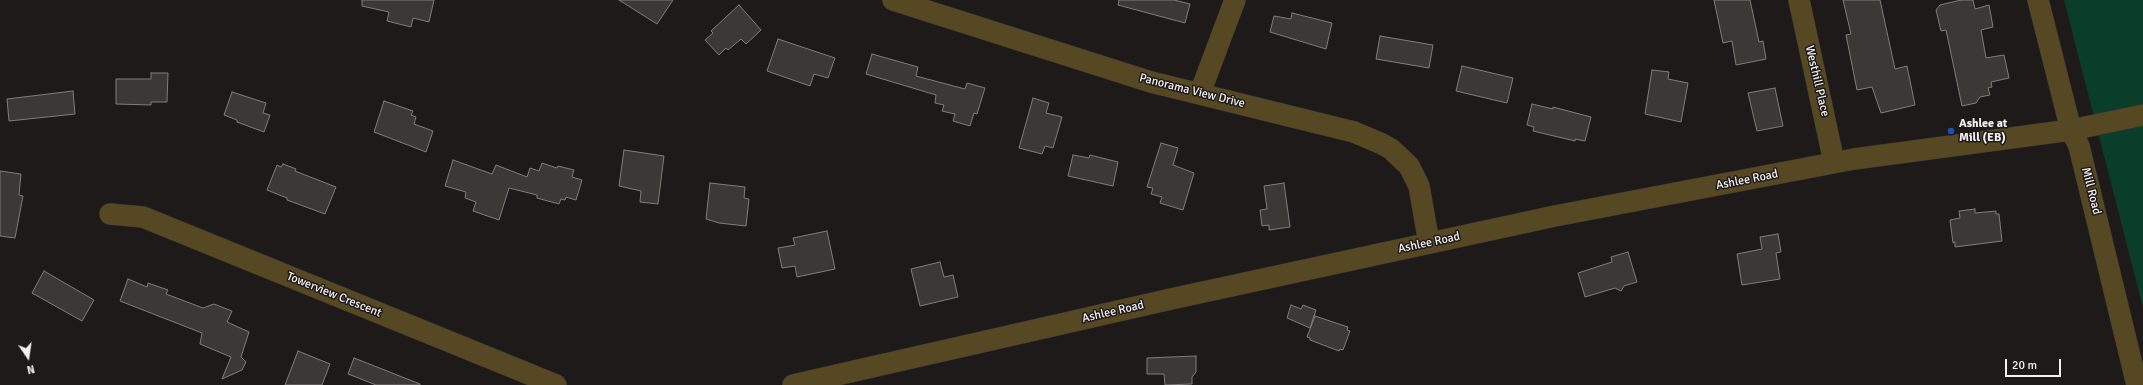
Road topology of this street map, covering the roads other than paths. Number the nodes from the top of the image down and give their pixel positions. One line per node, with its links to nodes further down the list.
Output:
1 (893, 0): 5 (street, Panorama View Drive)
2 (1235, 0): 5 (street)
3 (1799, 0): 8 (street, Westhill Place)
4 (2038, 0): 7 (street, Mill Road)
5 (1200, 93): 10 (street, Panorama View Drive)
6 (2143, 115): 7 (street, Ashlee Road)
7 (2071, 130): 8 (street, Ashlee Road); 13 (street, Mill Road)
8 (1834, 162): 10 (street, Ashlee Road)
9 (110, 214): 11 (street, Towerview Crescent)
10 (1429, 242): 12 (street, Ashlee Road)
11 (556, 385)
12 (793, 385)
13 (2137, 385)

